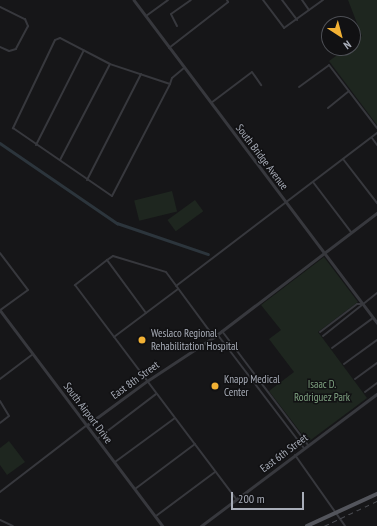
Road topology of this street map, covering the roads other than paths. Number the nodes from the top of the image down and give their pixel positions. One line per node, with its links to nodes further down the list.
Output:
1 (134, 0): 11 (street, South Bridge Avenue)
2 (168, 0): 11 (street)
3 (191, 0): 13 (street)
4 (262, 0): 12 (street)
5 (282, 0): 12 (street)
6 (302, 0): 10 (street)
7 (228, 1): 15 (street)
8 (322, 1): 10 (street)
9 (0, 7): 14 (street)
10 (309, 10): 12 (street)
11 (146, 16): 15 (street, South Bridge Avenue)
12 (297, 20)
13 (177, 26)
14 (0, 46)
15 (169, 48): 18 (street, South Bridge Avenue)
16 (84, 50): 17 (street); 29 (street); 29 (street)
17 (110, 64): 19 (street); 32 (street)
18 (184, 68): 20 (street); 24 (street, South Bridge Avenue)
19 (141, 74): 20 (street); 33 (street)
20 (170, 84): 33 (street)
21 (261, 85): 24 (street)
22 (299, 86): 23 (street)
23 (349, 92): 25 (street); 26 (street)
24 (211, 103): 35 (street, South Bridge Avenue)
25 (328, 108)
26 (377, 128)
27 (377, 133): 28 (street)
28 (372, 138): 30 (street); 31 (street)
29 (36, 145): 32 (street)
30 (377, 145)
31 (343, 159): 34 (street); 36 (street)
32 (60, 161): 33 (street)
33 (87, 180)
34 (313, 182): 35 (street); 38 (street)
35 (286, 202): 40 (street, South Bridge Avenue); 42 (street)
36 (377, 203)
37 (377, 213): 38 (street, East 8th Street)
38 (351, 232): 40 (street, East 8th Street)
39 (0, 253): 46 (street)
40 (324, 253): 45 (street, South Bridge Avenue); 50 (street, East 8th Street)
41 (107, 260): 42 (street); 47 (street); 54 (street)
42 (176, 286): 43 (street)
43 (178, 289): 47 (street); 55 (street)
44 (377, 293): 45 (street)
45 (363, 304): 48 (street, South Bridge Avenue); 51 (street); 53 (street)
46 (0, 310): 58 (street, South Airport Drive)
47 (146, 313): 54 (street)
48 (373, 318): 49 (street, South Bridge Avenue); 57 (street)
49 (377, 323)
50 (222, 331): 52 (street, East 8th Street); 74 (street)
51 (320, 332)
52 (217, 334): 55 (street, East 8th Street); 75 (street)
53 (323, 336)
54 (114, 337): 63 (street)
55 (214, 337): 63 (street, East 8th Street)
56 (377, 340): 60 (street)
57 (332, 348)
58 (33, 354): 61 (street); 71 (street, South Airport Drive)
59 (377, 363): 62 (street)
60 (344, 364)
61 (0, 379)
62 (355, 379)
63 (147, 381): 66 (street); 71 (street, East 8th Street)
64 (377, 383): 65 (street)
65 (365, 392)
66 (156, 394): 69 (street); 72 (street)
67 (377, 394): 74 (street, East 6th Street)
68 (0, 401): 70 (street)
69 (174, 418): 73 (street); 77 (street)
70 (0, 423)
71 (87, 425): 72 (street, South Airport Drive); 80 (street, East 8th Street)
72 (97, 439): 77 (street, South Airport Drive)
73 (194, 444): 78 (street); 79 (street)
74 (308, 445): 75 (street, East 6th Street)
75 (304, 448): 76 (street, East 6th Street)
76 (295, 455): 82 (street, East 6th Street); 83 (street)
77 (115, 462): 79 (street, South Airport Drive)
78 (215, 472): 82 (street); 84 (street)
79 (135, 489): 84 (street, South Airport Drive)
80 (0, 492)
81 (377, 494): 83 (main road)
82 (236, 500): 88 (street, East 6th Street)
83 (335, 513): 89 (main road); 90 (street)
84 (156, 516): 87 (street, South Airport Drive)
85 (0, 520): 86 (street)
86 (12, 526)
87 (163, 526)
88 (201, 526)
89 (307, 526)
90 (345, 526)

